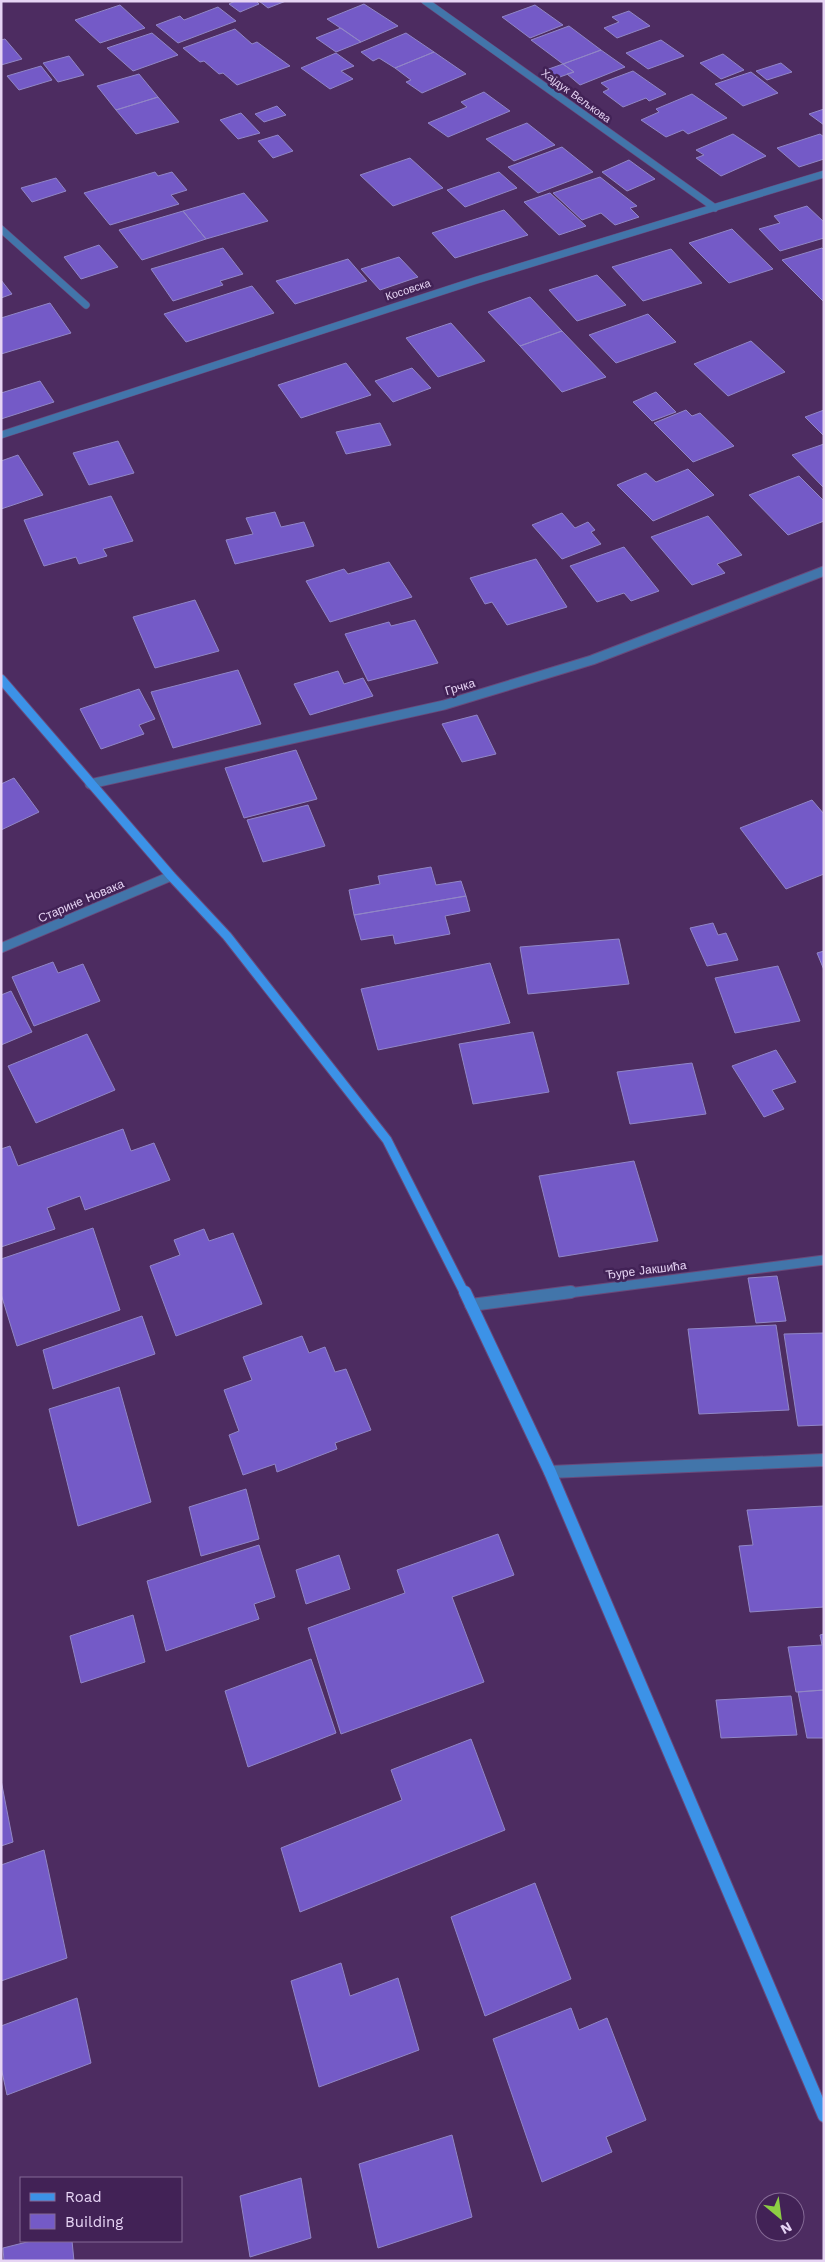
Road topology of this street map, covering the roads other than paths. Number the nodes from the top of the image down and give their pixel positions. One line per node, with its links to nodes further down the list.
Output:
1 (425, 1): 3 (street, Хајдук Вељкова)
2 (824, 174): 3 (street, Косовска)
3 (715, 208): 6 (street, Косовска)
4 (1, 229): 5 (street)
5 (86, 305)
6 (1, 435)
7 (824, 571): 9 (street, Грчка)
8 (1, 679): 9 (main road)
9 (90, 784): 10 (main road)
10 (171, 876): 11 (street, Старине Новака); 13 (main road)
11 (1, 948)
12 (824, 1260): 13 (street, Ђуре Јакшића)
13 (471, 1305): 15 (main road)
14 (824, 1460): 15 (street)
15 (550, 1472): 16 (main road)
16 (824, 2116)

